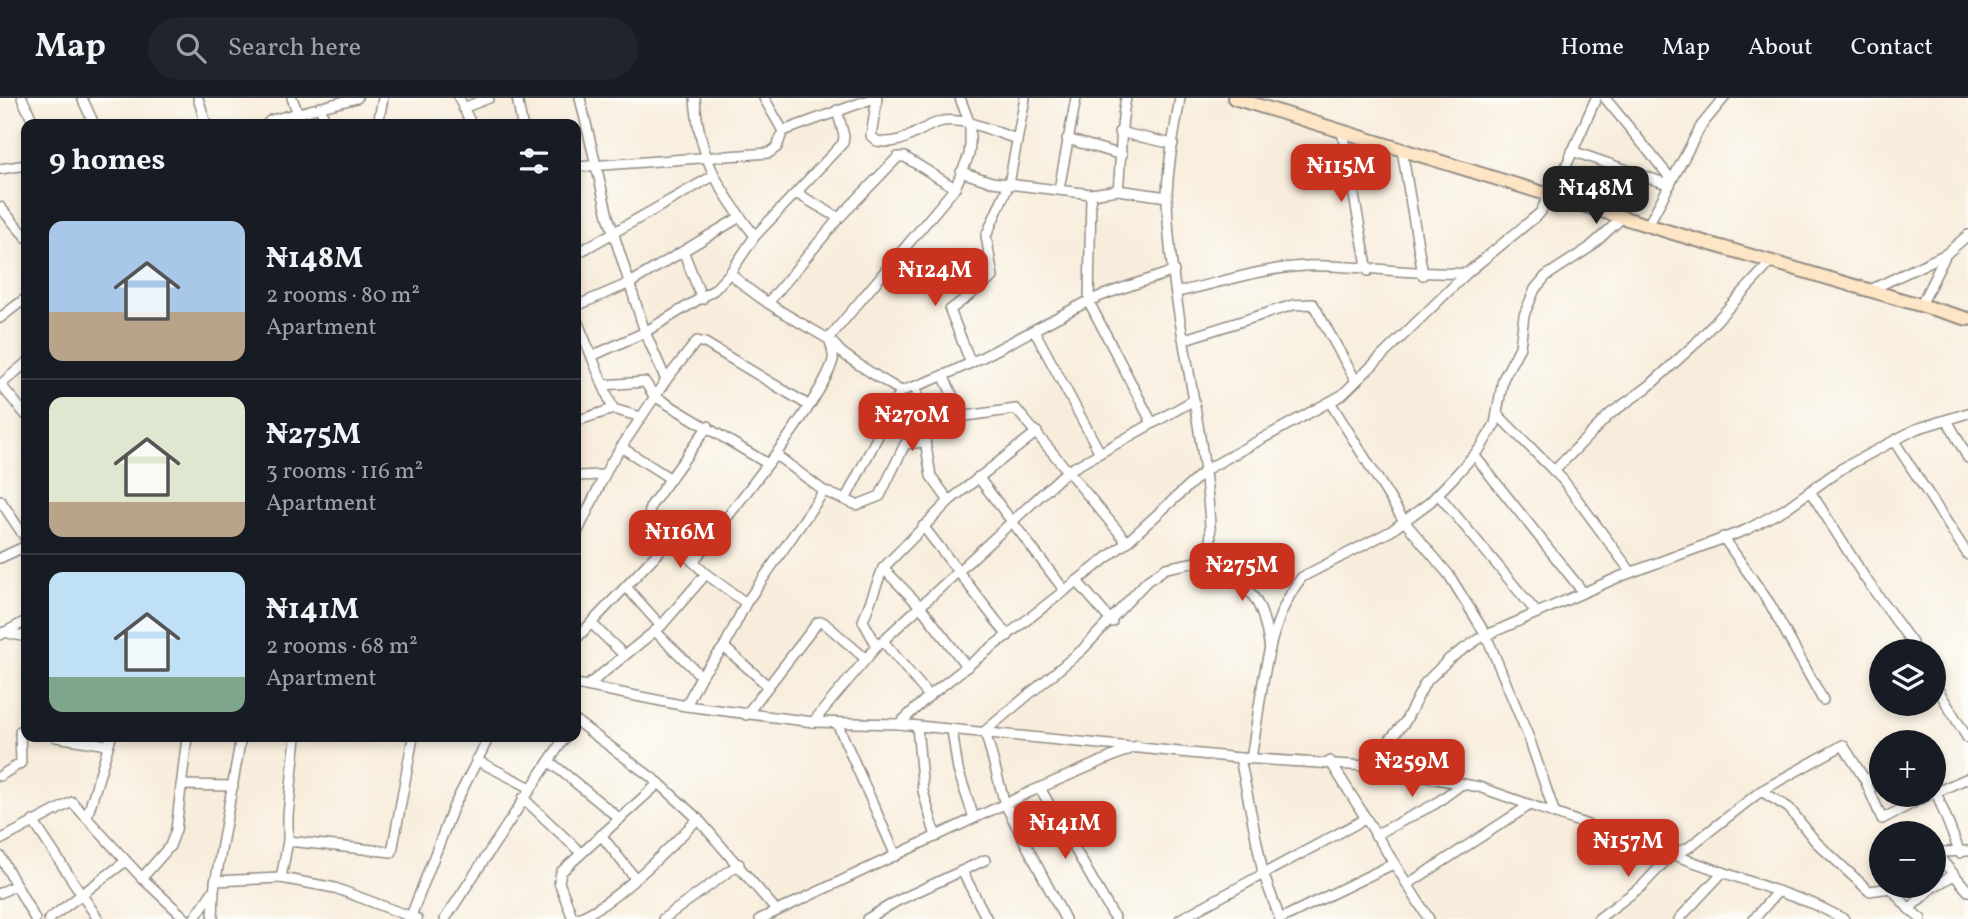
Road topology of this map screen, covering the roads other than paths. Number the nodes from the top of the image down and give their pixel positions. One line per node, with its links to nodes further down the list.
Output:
1 (22, 98): 29 (street)
2 (82, 98): 30 (street)
3 (198, 98): 31 (street)
4 (292, 98): 28 (street)
5 (357, 98): 21 (street)
6 (383, 98): 35 (street)
7 (459, 98): 26 (street)
8 (488, 98): 26 (street)
9 (517, 98): 37 (street)
10 (695, 98): 48 (street)
11 (764, 98): 39 (street)
12 (875, 98): 22 (street); 38 (street)
13 (960, 98): 38 (street)
14 (1025, 98): 42 (street)
15 (1076, 98): 43 (street)
16 (1126, 98): 41 (street)
17 (1180, 98): 44 (street)
18 (1234, 98): 40 (street)
19 (1605, 98): 55 (street)
20 (1724, 98): 55 (street)
21 (343, 99): 25 (street)
22 (863, 100): 27 (street)
23 (1592, 100): 46 (street)
24 (584, 101): 49 (street)
25 (320, 107): 28 (street); 34 (street)
26 (463, 108): 36 (street)
27 (837, 110): 39 (street); 60 (street)
28 (298, 113): 32 (street); 33 (street)
29 (32, 119)
30 (92, 119)
31 (204, 119)
32 (275, 119)
33 (300, 119)
34 (324, 119)
35 (379, 119)
36 (468, 119)
37 (521, 119)
38 (970, 124): 42 (street); 53 (street)
39 (783, 131): 48 (street)
40 (1342, 131): 45 (street); 78 (street)
41 (1119, 132): 44 (street); 47 (street)
42 (1017, 139): 56 (street)
43 (1067, 139): 47 (street); 58 (street)
44 (1173, 144): 63 (street)
45 (1402, 150): 62 (street); 81 (street)
46 (1572, 151): 55 (street); 62 (street)
47 (1122, 155): 59 (street)
48 (704, 156): 49 (street); 54 (street)
49 (595, 166): 51 (street); 70 (street)
50 (21, 167): 52 (street)
51 (581, 167)
52 (0, 169)
53 (961, 173): 56 (street); 57 (street)
54 (713, 176): 65 (street); 70 (street)
55 (1671, 183): 68 (street)
56 (1009, 184): 58 (street); 99 (street)
57 (955, 188): 67 (street); 96 (street)
58 (1059, 189): 61 (street)
59 (1118, 190): 61 (street); 63 (street)
60 (796, 192): 67 (street); 72 (street)
61 (1091, 194): 87 (street)
62 (1551, 195): 66 (street); 80 (street)
63 (1167, 197): 77 (street)
64 (0, 207): 69 (street)
65 (740, 217): 72 (street); 74 (street)
66 (1623, 217): 68 (street); 115 (street)
67 (839, 218): 88 (street)
68 (1648, 225): 76 (street)
69 (21, 231)
70 (615, 231): 73 (street); 82 (street)
71 (1968, 235): 75 (street)
72 (755, 236): 79 (street)
73 (581, 251)
74 (684, 253): 82 (street); 85 (street)
75 (1947, 254): 83 (street); 90 (street)
76 (1771, 262): 83 (street); 132 (street)
77 (1174, 271): 84 (street); 87 (street)
78 (1368, 271): 81 (street); 84 (street)
79 (730, 273): 85 (street); 88 (street)
80 (1467, 273): 81 (street); 103 (street)
81 (1423, 275)
82 (630, 283): 89 (street); 94 (street)
83 (1870, 290): 90 (street)
84 (1178, 292): 97 (street)
85 (702, 299): 94 (street)
86 (21, 302): 91 (street)
87 (1089, 302): 95 (street); 119 (street)
88 (768, 303): 96 (street)
89 (581, 304)
90 (1921, 305): 92 (street)
91 (0, 318)
92 (1968, 319)
93 (581, 330): 98 (street)
94 (645, 332): 98 (street); 102 (street)
95 (1035, 332): 99 (street); 125 (street)
96 (829, 338): 107 (street); 111 (street)
97 (1185, 339): 103 (street); 109 (street)
98 (592, 356): 105 (street)
99 (970, 361): 101 (street)
100 (21, 367): 104 (street)
101 (943, 375): 106 (street); 121 (street)
102 (666, 380): 108 (street); 111 (street)
103 (1356, 381): 110 (street)
104 (0, 384): 112 (street)
105 (603, 385): 108 (street); 113 (street)
106 (915, 387): 107 (street); 123 (street)
107 (901, 391): 141 (street)
108 (654, 396): 116 (street); 120 (street)
109 (1194, 400): 119 (street); 130 (street)
110 (1330, 402): 130 (street); 143 (street)
111 (808, 405): 126 (street)
112 (21, 409)
113 (612, 409): 116 (street); 117 (street)
114 (1968, 413): 118 (street)
115 (1498, 415): 127 (street); 132 (street)
116 (641, 416): 124 (street)
117 (581, 419)
118 (1947, 420): 122 (street); 128 (street)
119 (1152, 423): 125 (street)
120 (708, 426): 129 (street); 136 (street)
121 (1037, 432): 131 (street); 135 (street)
122 (1894, 441): 138 (street); 152 (street)
123 (925, 442): 141 (street); 142 (street)
124 (621, 447): 133 (street); 136 (street)
125 (1099, 451): 131 (street)
126 (776, 454): 129 (street); 137 (street)
127 (1474, 455): 139 (street); 163 (street)
128 (1968, 458)
129 (768, 464): 155 (street)
130 (1207, 470): 150 (street); 154 (street)
131 (1066, 471): 144 (street); 150 (street)
132 (1554, 471): 158 (street)
133 (604, 475): 134 (street); 145 (street)
134 (581, 476)
135 (978, 477): 142 (street); 144 (street)
136 (671, 479): 149 (street)
137 (824, 491): 141 (street); 164 (street)
138 (1810, 491): 148 (street); 176 (street)
139 (1438, 494): 143 (street); 166 (street)
140 (0, 500): 147 (street)
141 (845, 500)
142 (949, 501): 146 (street)
143 (1405, 521): 173 (street); 179 (street)
144 (1010, 523): 157 (street); 162 (street)
145 (581, 524)
146 (923, 526): 156 (street); 157 (street)
147 (21, 532)
148 (1723, 537): 158 (street); 188 (street)
149 (669, 541): 155 (street); 161 (street)
150 (1128, 542): 160 (street)
151 (21, 548): 153 (street)
152 (1968, 555)
153 (0, 558)
154 (1211, 559): 167 (street); 179 (street)
155 (693, 562): 159 (street)
156 (883, 568): 165 (street); 177 (street)
157 (958, 570): 165 (street); 175 (street)
158 (1631, 572): 163 (street)
159 (706, 574): 164 (street); 170 (street)
160 (1077, 581): 162 (street); 167 (street)
161 (627, 588): 168 (street); 170 (street)
162 (1065, 591): 175 (street)
163 (1583, 592): 166 (street)
164 (746, 603): 178 (street)
165 (920, 606): 177 (street); 182 (street)
166 (1537, 613): 173 (street)
167 (1112, 621): 199 (street)
168 (591, 623): 172 (street); 180 (street)
169 (21, 624): 171 (street)
170 (658, 629): 180 (street); 183 (street)
171 (2, 633): 174 (street)
172 (581, 634)
173 (1486, 635): 214 (street); 234 (street)
174 (21, 636)
175 (1007, 636): 182 (street)
176 (1909, 639)
177 (880, 643): 181 (street); 187 (street)
178 (724, 646): 183 (street); 185 (street)
179 (1270, 650): 210 (street)
180 (624, 655): 186 (street)
181 (866, 660): 185 (street); 192 (street)
182 (967, 667): 187 (street)
183 (701, 676): 190 (street)
184 (581, 685): 186 (street)
185 (767, 685): 191 (street)
186 (587, 686): 190 (street)
187 (929, 696): 194 (street)
188 (1823, 700)
189 (1946, 703): 200 (street)
190 (686, 706): 191 (street)
191 (746, 715): 192 (street)
192 (813, 722): 193 (street)
193 (838, 723): 194 (street); 250 (street)
194 (899, 724): 196 (street)
195 (581, 725): 219 (street)
196 (917, 726): 197 (street); 243 (street)
197 (951, 730): 199 (street); 237 (street)
198 (21, 731): 215 (street)
199 (985, 731): 208 (street); 229 (street)
200 (1968, 739)
201 (110, 742): 235 (street)
202 (186, 742): 221 (street)
203 (240, 742): 222 (street)
204 (295, 742): 245 (street)
205 (412, 742): 245 (street)
206 (486, 742): 211 (street)
207 (562, 742): 212 (street)
208 (1138, 746): 209 (street); 224 (street)
209 (1240, 758): 210 (street); 257 (street)
210 (1251, 758): 213 (street)
211 (476, 760): 223 (street); 271 (street)
212 (549, 761): 223 (street); 236 (street)
213 (1330, 761): 214 (street); 239 (street)
214 (1367, 766): 220 (street)
215 (0, 776)
216 (1869, 778): 218 (street)
217 (1968, 778): 225 (street)
218 (1865, 780): 226 (street); 227 (street)
219 (659, 783): 236 (street); 238 (street)
220 (1462, 784): 230 (street); 242 (street)
221 (181, 785): 222 (street); 259 (street)
222 (233, 786): 264 (street)
223 (531, 788): 228 (street)
224 (1040, 788): 229 (street); 285 (street)
225 (1946, 788)
226 (1869, 789)
227 (1761, 790): 248 (street); 269 (street)
228 (523, 798): 246 (street); 279 (street)
229 (1005, 804): 237 (street); 284 (street)
230 (1530, 805): 234 (street); 262 (street)
231 (1877, 807): 232 (street)
232 (1906, 807)
233 (1941, 807): 247 (street)
234 (1555, 814): 248 (street)
235 (87, 817): 240 (street); 252 (street)
236 (620, 818): 241 (street)
237 (974, 818): 243 (street)
238 (698, 819): 253 (street); 261 (street)
239 (1365, 819): 242 (street); 257 (street)
240 (33, 821): 244 (street); 268 (street)
241 (601, 835): 246 (street); 261 (street)
242 (1375, 835): 254 (street)
243 (936, 837): 250 (street)
244 (0, 840)
245 (288, 841): 260 (street)
246 (580, 852): 280 (street)
247 (1964, 852): 258 (street)
248 (1672, 854): 256 (street); 289 (street)
249 (0, 856): 263 (street)
250 (895, 856): 270 (street)
251 (985, 860): 255 (street)
252 (126, 861): 259 (street); 268 (street)
253 (739, 864): 270 (street); 281 (street)
254 (1393, 864): 262 (street); 287 (street)
255 (962, 871): 282 (street); 283 (street)
256 (1724, 872): 265 (street); 290 (street)
257 (1263, 873): 286 (street); 287 (street)
258 (1954, 875): 266 (street); 269 (street)
259 (142, 878): 276 (street)
260 (281, 878): 264 (street); 271 (street)
261 (635, 878): 280 (street)
262 (1408, 884): 288 (street)
263 (16, 885): 267 (street); 273 (street)
264 (215, 885): 277 (street); 278 (street)
265 (1777, 891): 291 (street); 292 (street)
266 (1968, 891)
267 (0, 893)
268 (80, 896): 274 (street); 275 (street)
269 (1909, 909): 293 (street)
270 (776, 910): 272 (street)
271 (414, 918)
272 (762, 918)
273 (35, 919)
274 (49, 919)
275 (98, 919)
276 (186, 919)
277 (194, 919)
278 (213, 919)
279 (445, 919)
280 (574, 919)
281 (663, 919)
282 (867, 919)
283 (987, 919)
284 (1065, 919)
285 (1115, 919)
286 (1180, 919)
287 (1280, 919)
288 (1429, 919)
289 (1598, 919)
290 (1679, 919)
291 (1754, 919)
292 (1844, 919)
293 (1921, 919)

